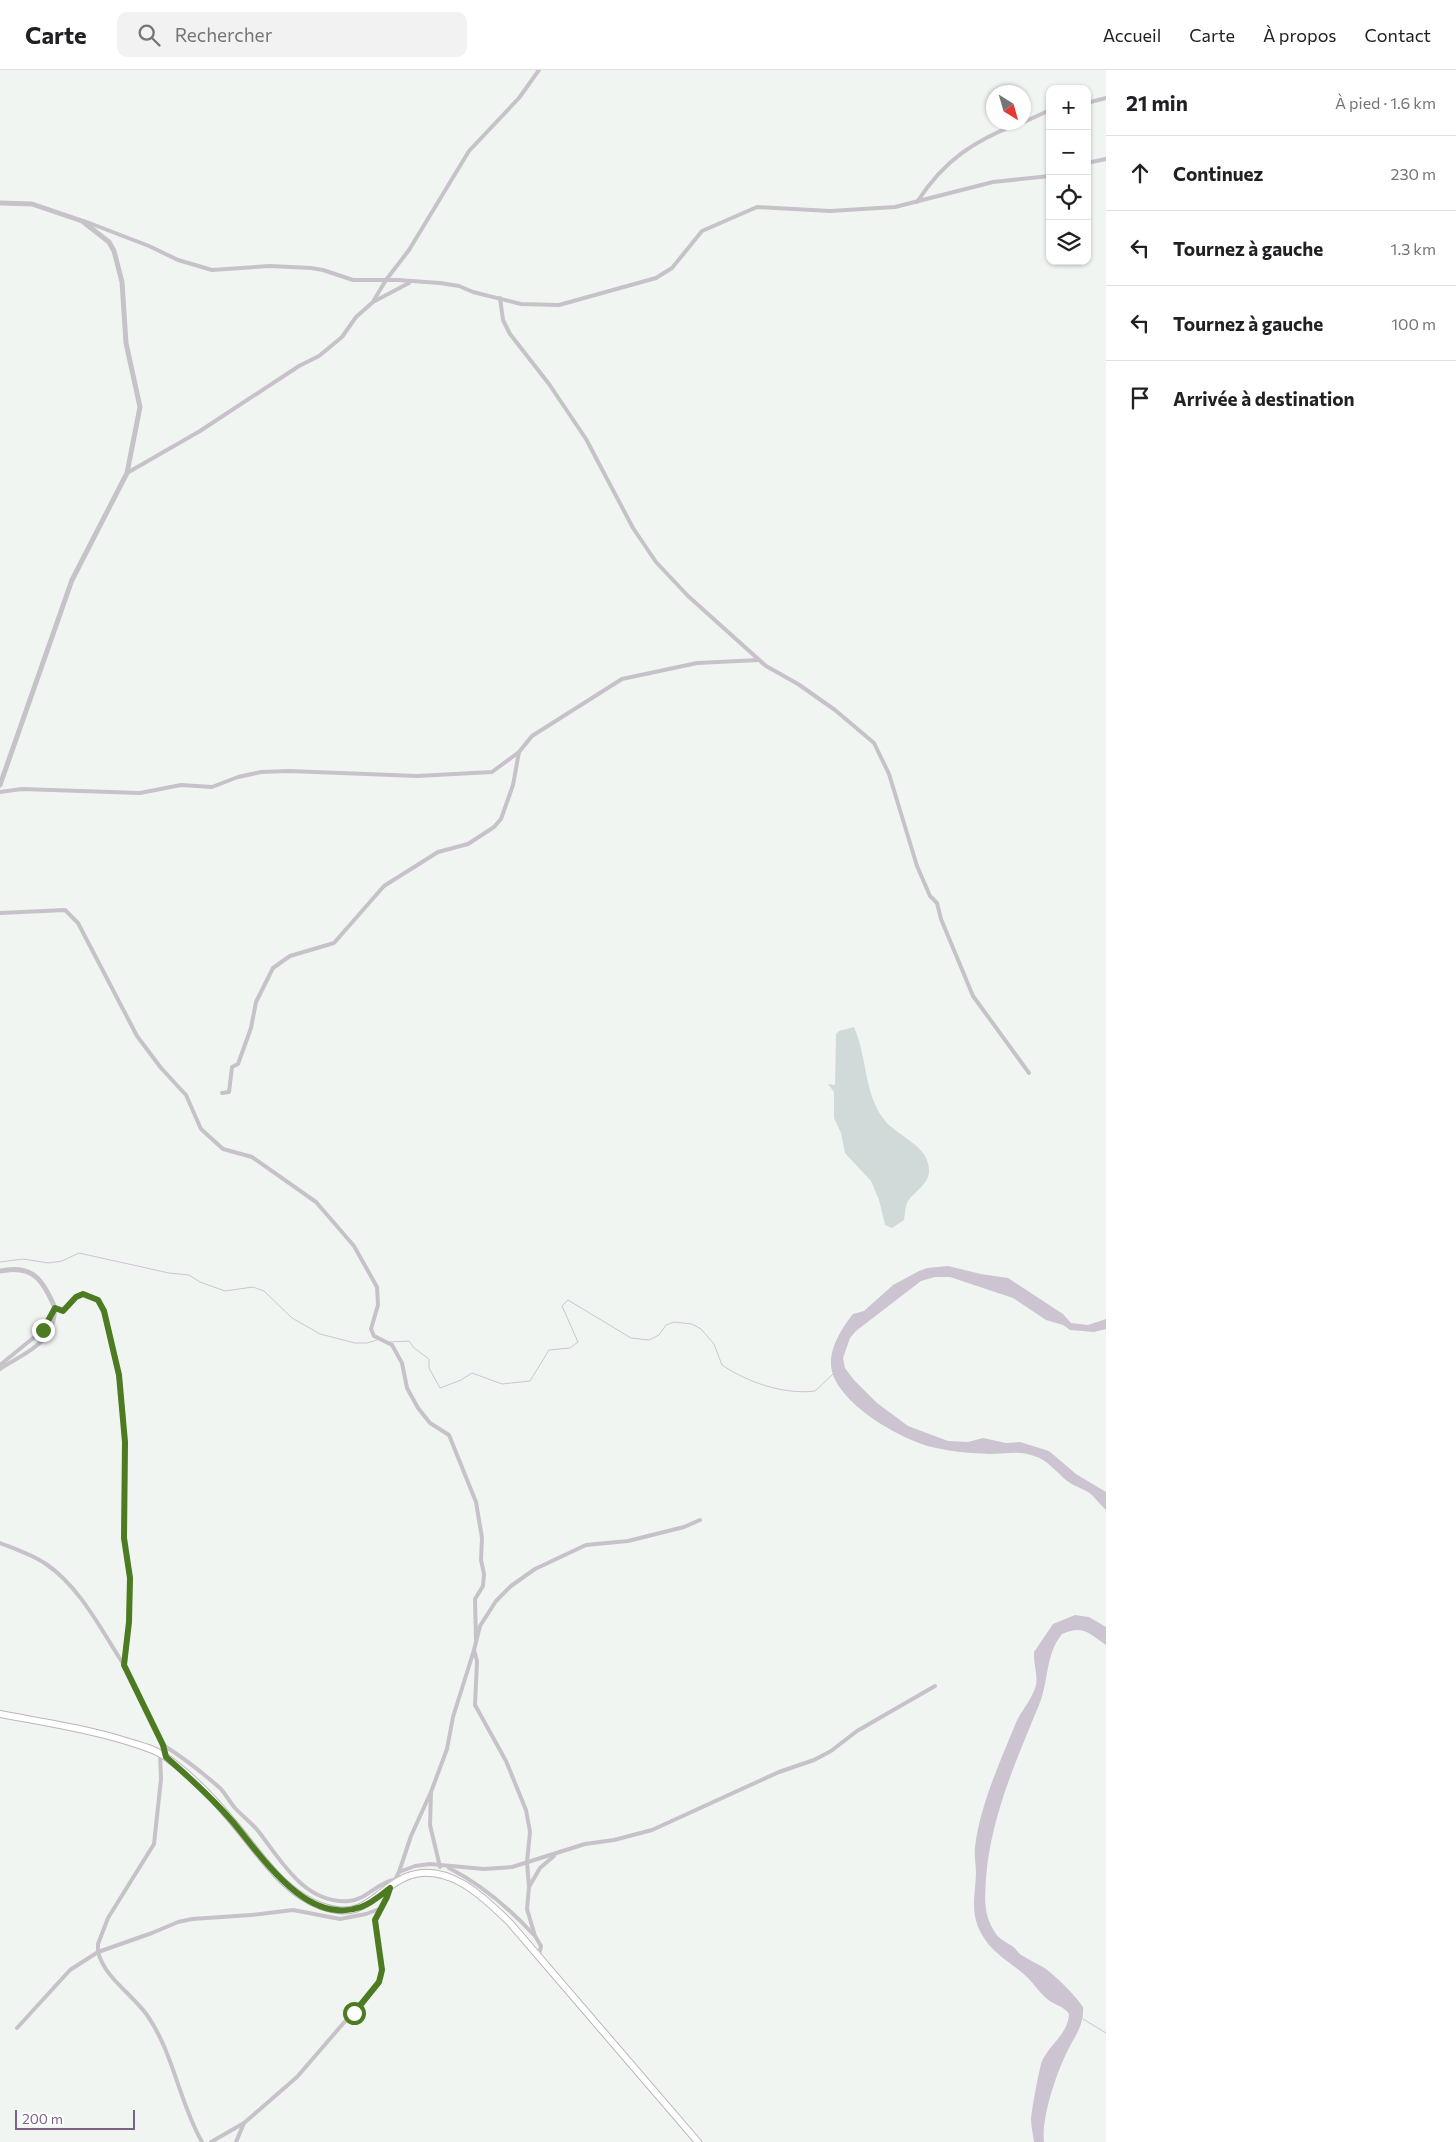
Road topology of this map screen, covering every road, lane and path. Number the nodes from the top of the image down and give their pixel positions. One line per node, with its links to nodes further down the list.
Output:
1 (539, 70): 13 (street)
2 (1106, 98): 3 (street)
3 (1091, 102)
4 (1046, 112): 5 (street)
5 (1031, 118)
6 (1007, 130): 10 (street)
7 (1106, 159): 8 (street)
8 (1091, 162)
9 (1046, 176): 10 (street)
10 (916, 202): 15 (street)
11 (0, 203): 12 (street)
12 (82, 221): 13 (street); 17 (street)
13 (386, 280): 14 (street); 16 (street)
14 (411, 282): 15 (street); 16 (street)
15 (500, 298): 18 (street)
16 (373, 302): 17 (street)
17 (127, 473): 20 (street)
18 (760, 660): 19 (street); 23 (street)
19 (519, 752): 21 (street); 24 (street)
20 (0, 785)
21 (0, 792)
22 (0, 913): 31 (street)
23 (1029, 1073)
24 (222, 1093)
25 (0, 1271): 26 (street)
26 (55, 1308): 27 (street); 28 (street); 33 (street)
27 (0, 1365)
28 (0, 1369)
29 (700, 1520): 31 (street)
30 (0, 1543): 33 (street)
31 (476, 1640): 32 (street)
32 (474, 1650): 38 (street); 40 (street)
33 (124, 1665): 36 (street)
34 (936, 1686): 39 (street)
35 (0, 1714): 37 (main road)
36 (163, 1745): 37 (street); 44 (street)
37 (163, 1755): 46 (main road); 49 (street)
38 (431, 1792): 41 (street); 43 (street)
39 (555, 1855): 40 (street); 45 (street)
40 (527, 1862): 42 (street); 45 (street)
41 (440, 1867): 42 (street); 43 (street)
42 (448, 1867): 48 (street)
43 (399, 1872): 44 (street)
44 (393, 1880): 46 (street)
45 (529, 1887): 48 (street)
46 (390, 1888): 47 (street); 50 (main road)
47 (379, 1909): 49 (street); 52 (street)
48 (534, 1936): 50 (street)
49 (98, 1952): 51 (street); 53 (street)
50 (539, 1955): 56 (main road)
51 (17, 2028)
52 (244, 2123): 54 (street); 55 (street)
53 (202, 2142)
54 (211, 2142)
55 (236, 2142)
56 (698, 2142)

